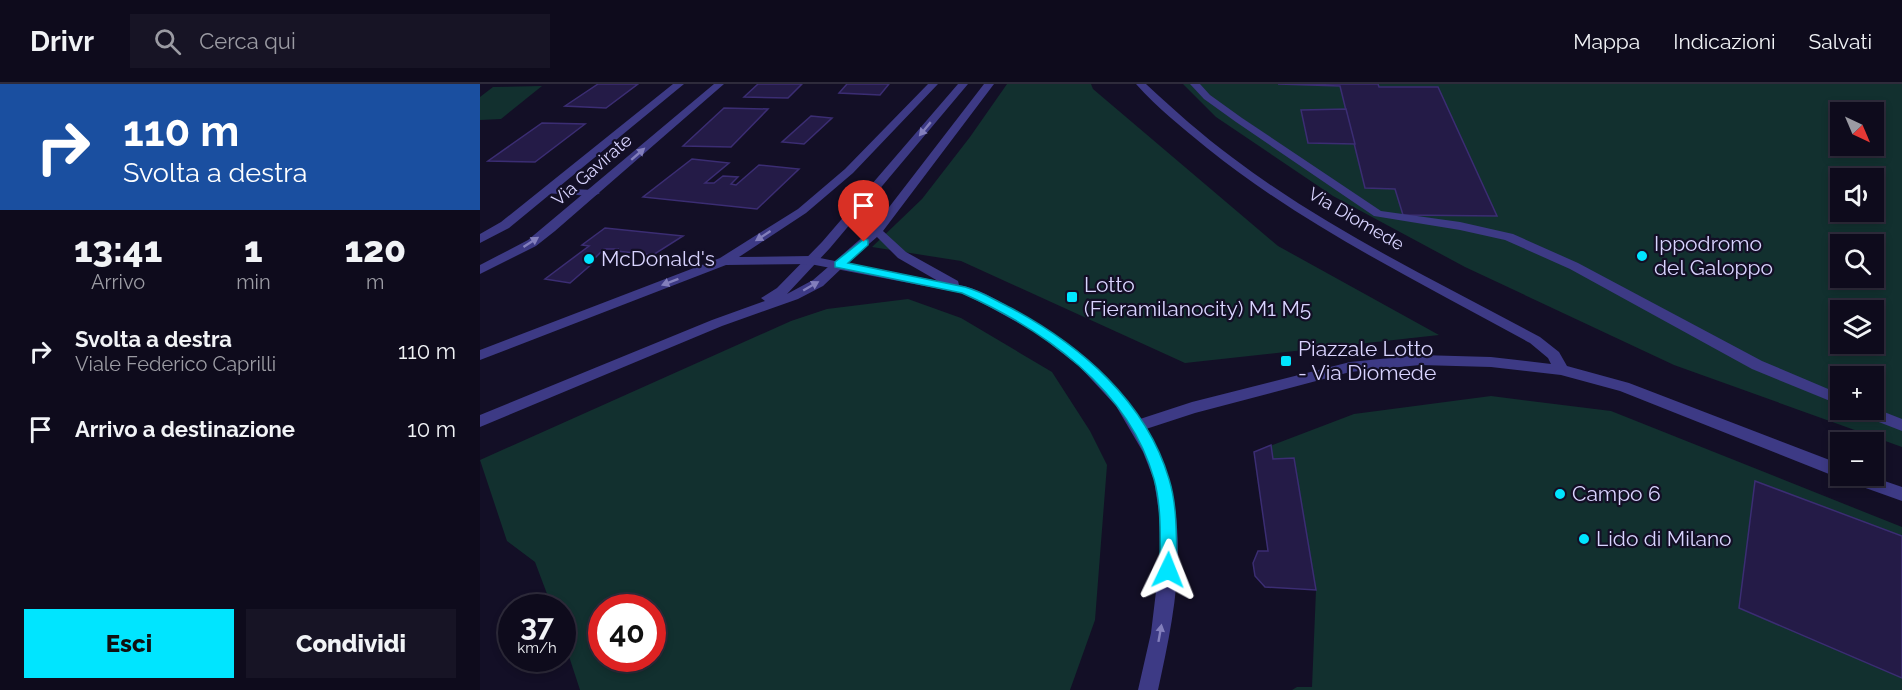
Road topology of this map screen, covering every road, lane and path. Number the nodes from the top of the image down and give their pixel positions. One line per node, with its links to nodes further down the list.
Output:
1 (680, 84): 8 (street, Via Gavirate)
2 (719, 84): 9 (street, Via Gavirate, one-way to 2)
3 (933, 84): 13 (street, one-way to 13)
4 (963, 84): 12 (street, one-way to 12)
5 (989, 84): 10 (street)
6 (1141, 84): 19 (street, Via Diomede)
7 (1195, 84): 20 (street)
8 (547, 192): 9 (street); 11 (street, Via Gavirate)
9 (594, 193): 15 (street, Via Gavirate, one-way to 9)
10 (877, 231): 14 (street); 16 (street)
11 (480, 239)
12 (810, 260): 13 (street); 14 (street); 17 (street)
13 (724, 261): 18 (street, one-way to 18)
14 (839, 264): 16 (street); 17 (street, one-way to 14)
15 (480, 270)
16 (965, 290): 23 (street)
17 (717, 323): 22 (street)
18 (480, 355)
19 (1561, 370): 23 (street); 25 (street)
20 (1830, 396)
21 (1884, 419): 24 (street)
22 (480, 421)
23 (1138, 426): 28 (street, one-way to 23)
24 (1902, 426)
25 (1830, 467)
26 (1880, 486): 27 (street)
27 (1902, 494)
28 (1148, 690)

